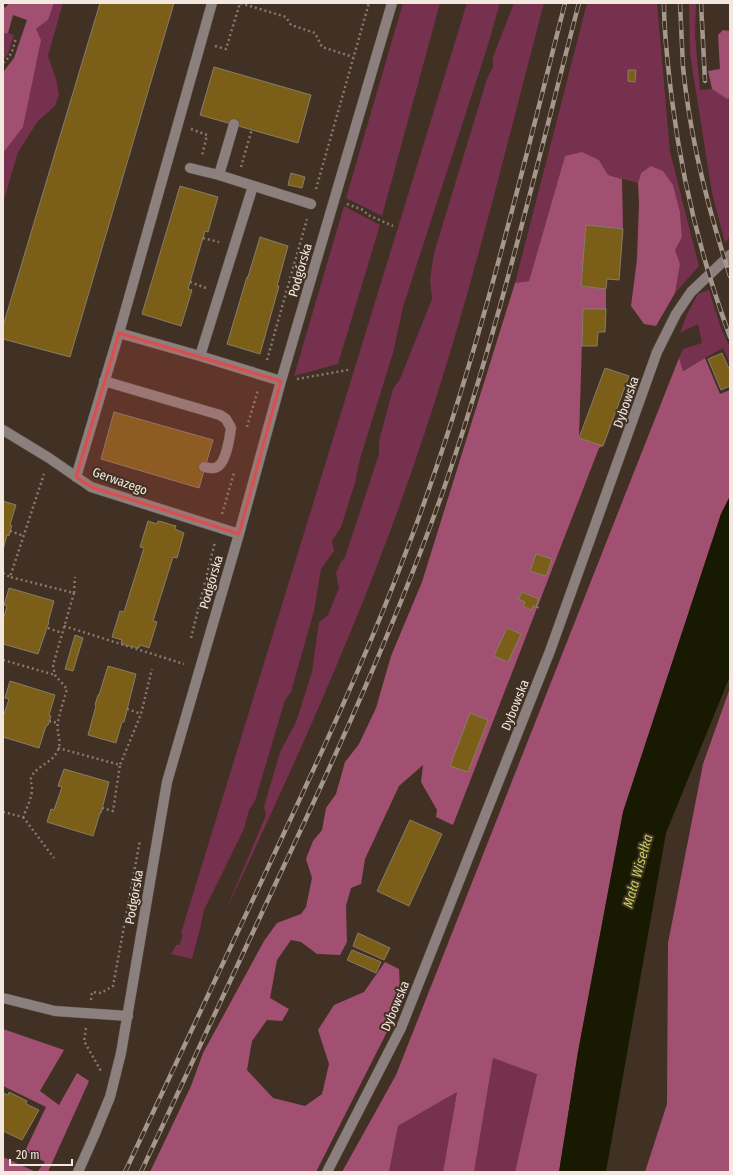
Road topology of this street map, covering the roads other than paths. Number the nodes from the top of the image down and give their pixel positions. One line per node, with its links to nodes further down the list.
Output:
1 (212, 3): 9 (street)
2 (392, 3): 12 (street, Podgórska)
3 (234, 124): 5 (street)
4 (194, 169): 5 (street)
5 (219, 175): 6 (street)
6 (253, 186): 7 (street); 10 (street)
7 (311, 204)
8 (730, 256): 20 (street, Dybowska)
9 (119, 333): 10 (street); 11 (street)
10 (200, 356): 12 (street)
11 (104, 381): 14 (street); 15 (street)
12 (281, 381): 16 (street, Podgórska)
13 (3, 430): 15 (street, Gerwazego)
14 (204, 467)
15 (76, 477): 16 (street, Gerwazego)
16 (239, 534): 18 (street, Podgórska)
17 (3, 998): 18 (street)
18 (128, 1016): 19 (street, Podgórska)
19 (78, 1172)
20 (327, 1172)

